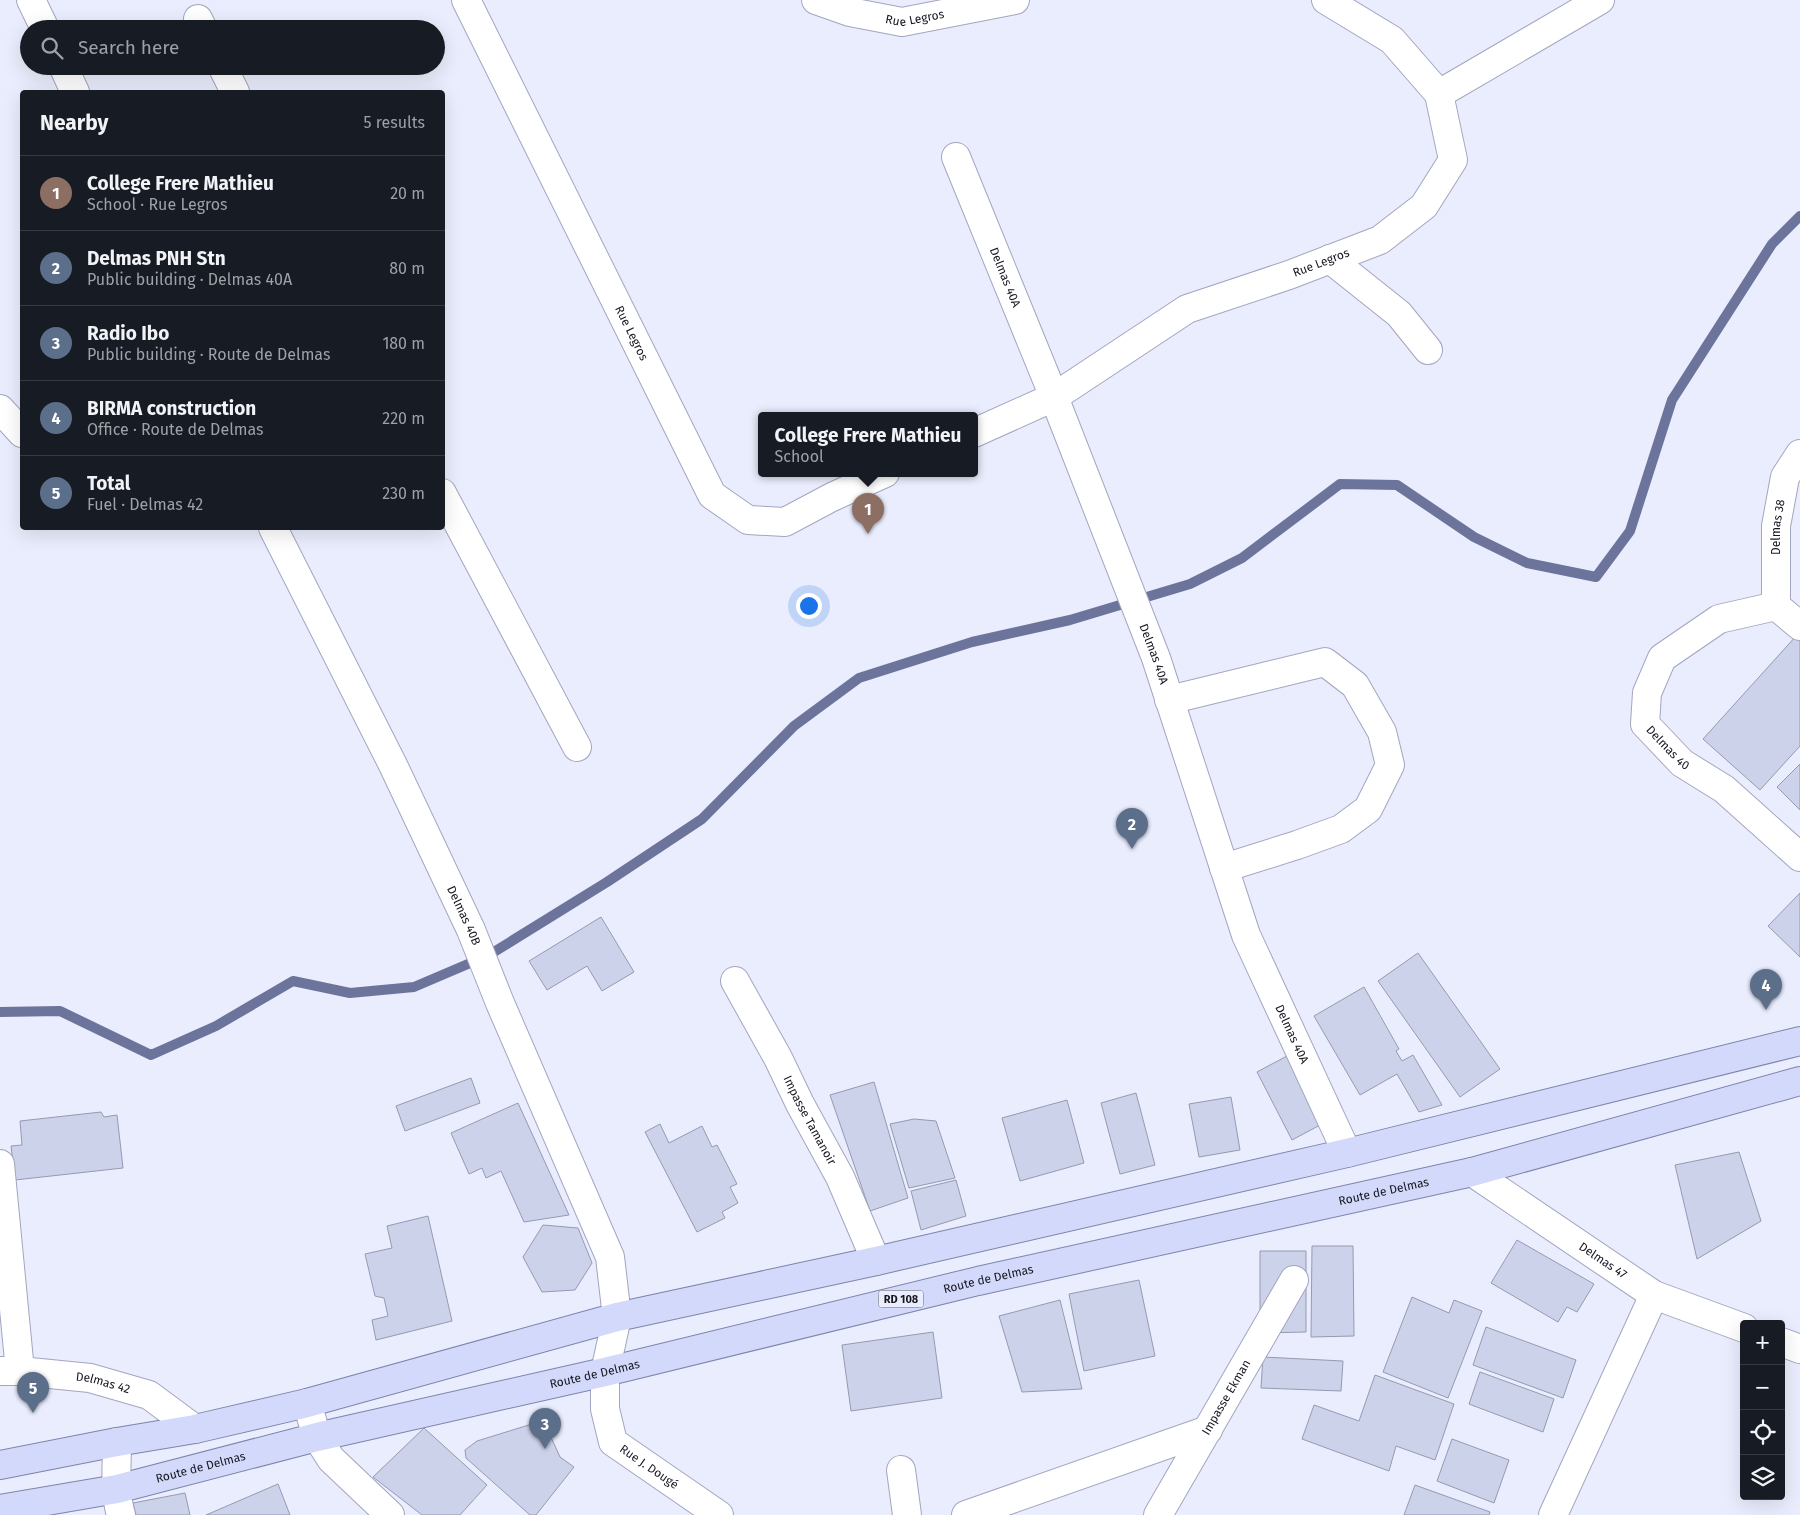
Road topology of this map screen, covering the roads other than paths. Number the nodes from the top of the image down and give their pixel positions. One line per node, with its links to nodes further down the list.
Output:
1 (31, 0): 7 (street)
2 (466, 0): 21 (street, Rue Legros)
3 (816, 0): 4 (street, Rue Legros)
4 (1015, 0)
5 (1326, 0): 12 (street, Rue Legros)
6 (1600, 0): 12 (street)
7 (41, 20)
8 (67, 75): 10 (street)
9 (226, 75): 11 (street)
10 (74, 90)
11 (234, 90)
12 (1439, 94): 14 (street, Rue Legros)
13 (956, 157): 16 (street, Delmas 40A)
14 (1330, 259): 15 (street); 16 (street, Rue Legros)
15 (1428, 350)
16 (1054, 397): 19 (street, Rue Legros); 26 (street, Delmas 40A)
17 (0, 409): 18 (street)
18 (20, 431)
19 (978, 431)
20 (1800, 454): 24 (street, Delmas 38)
21 (876, 477)
22 (445, 499): 27 (street)
23 (274, 530): 39 (street, Delmas 40B)
24 (1776, 606): 25 (street); 28 (street, Delmas 40)
25 (1800, 626)
26 (1169, 700): 29 (street, Delmas 40A); 29 (street)
27 (578, 747)
28 (1800, 857)
29 (1224, 868): 33 (street, Delmas 40A)
30 (736, 982): 36 (street, Impasse Tamanoir)
31 (1800, 1041): 33 (main road)
32 (1800, 1082): 35 (main road, Route de Delmas / RD 108)
33 (1348, 1152): 36 (main road)
34 (0, 1164): 43 (street)
35 (1472, 1172): 38 (street, Delmas 47); 44 (main road, Route de Delmas / RD 108)
36 (876, 1261): 39 (main road)
37 (1294, 1280): 47 (street, Impasse Ekman)
38 (1654, 1295): 40 (street, Delmas 47); 59 (street)
39 (617, 1317): 44 (street, Rue J. Dougé); 45 (main road)
40 (1740, 1327)
41 (1785, 1343): 42 (street)
42 (1800, 1349)
43 (10, 1371): 46 (street, Delmas 42)
44 (604, 1372): 48 (main road, Route de Delmas / RD 108); 55 (street, Rue J. Dougé)
45 (307, 1403): 46 (main road); 48 (street)
46 (195, 1429): 49 (main road)
47 (1208, 1430): 57 (street); 58 (street, Impasse Ekman)
48 (317, 1436): 52 (main road, Route de Delmas / RD 108); 54 (street)
49 (117, 1442): 50 (main road); 52 (street)
50 (0, 1465)
51 (901, 1470): 56 (street)
52 (119, 1502): 53 (main road, Route de Delmas / RD 108)
53 (0, 1509)
54 (390, 1515)
55 (719, 1515)
56 (908, 1515)
57 (966, 1515)
58 (1158, 1515)
59 (1553, 1515)

